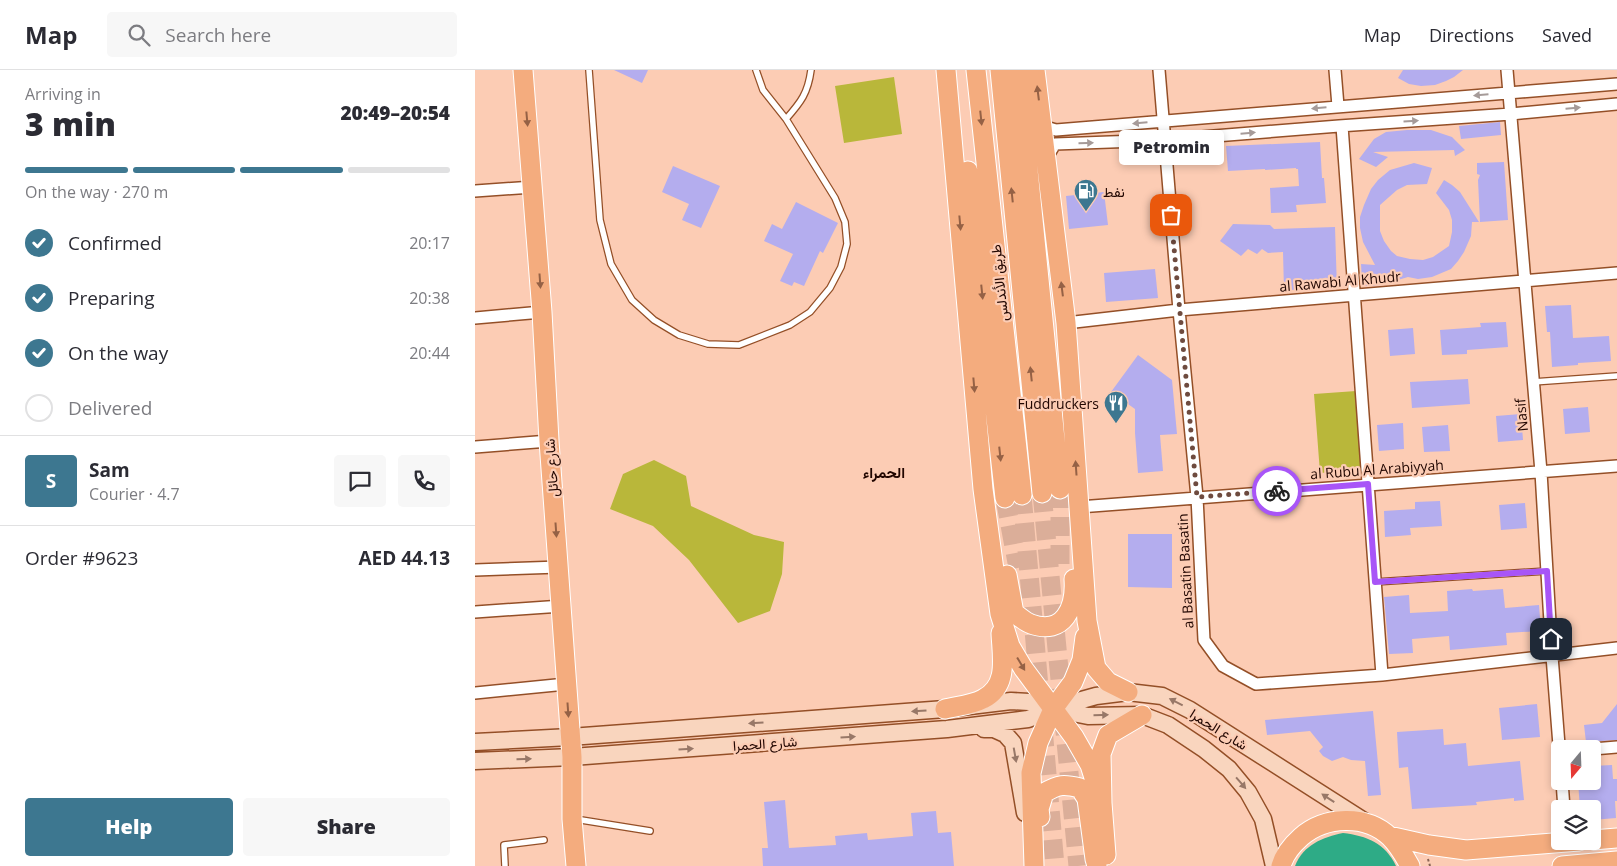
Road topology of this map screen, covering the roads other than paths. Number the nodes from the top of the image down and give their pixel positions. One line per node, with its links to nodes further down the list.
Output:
1 (523, 70): 25 (main road, شارع حائل, one-way to 25)
2 (589, 70): 19 (lane)
3 (755, 70): 19 (lane)
4 (811, 70): 19 (lane)
5 (946, 70): 41 (main road, one-way to 41)
6 (957, 70): 7 (main road, طريق الأندلس)
7 (976, 70)
8 (1000, 70): 9 (main road, طريق الأندلس, one-way to 8)
9 (1018, 70)
10 (1035, 70): 21 (main road, one-way to 10)
11 (1159, 70): 20 (street, al Basatin Basatin)
12 (1335, 70): 17 (street)
13 (1507, 70): 15 (street, Nasif)
14 (1617, 84): 15 (street)
15 (1509, 92): 17 (street, one-way to 17); 18 (street, Nasif)
16 (1617, 104): 18 (street, one-way to 16)
17 (1338, 106): 20 (street, one-way to 20)
18 (1511, 114): 22 (street, one-way to 18); 28 (street, Nasif)
19 (787, 118)
20 (1163, 121): 21 (street, one-way to 21); 23 (street, al Basatin Basatin)
21 (1042, 126): 24 (main road)
22 (1342, 126): 23 (street, one-way to 22); 29 (street)
23 (1165, 140): 24 (street, one-way to 23); 30 (street, al Basatin Basatin)
24 (1046, 159): 33 (main road, one-way to 24)
25 (533, 187): 26 (street); 31 (main road, شارع حائل, one-way to 31)
26 (475, 191)
27 (1617, 273): 28 (street, al Rawabi Al Khudr)
28 (1525, 281): 29 (street, al Rawabi Al Khudr); 35 (street, Nasif)
29 (1354, 295): 30 (street, al Rawabi Al Khudr); 40 (street)
30 (1179, 310): 33 (street, al Rawabi Al Khudr); 42 (street, al Basatin Basatin)
31 (542, 312): 32 (street); 36 (main road, شارع حائل)
32 (475, 318)
33 (1066, 323): 43 (main road, one-way to 33)
34 (1617, 376): 35 (lane)
35 (1533, 382): 39 (street, Nasif)
36 (549, 441): 37 (street); 44 (main road, شارع حائل, one-way to 44)
37 (475, 447)
38 (1617, 466): 39 (street, al Rubu Al Arabiyyah)
39 (1541, 472): 40 (street, al Rubu Al Arabiyyah); 46 (street, Nasif)
40 (1368, 484): 42 (street, al Rubu Al Arabiyyah); 47 (street)
41 (983, 489): 43 (main road); 50 (main road)
42 (1197, 497): 43 (street, al Rubu Al Arabiyyah); 54 (street, al Basatin Basatin)
43 (1079, 507): 51 (main road)
44 (559, 567): 45 (street); 48 (main road, شارع حائل)
45 (475, 570)
46 (1547, 571): 47 (lane); 53 (street, Nasif)
47 (1375, 582): 54 (street)
48 (562, 606): 49 (street); 55 (main road, شارع حائل)
49 (475, 612)
50 (1000, 614): 58 (main road); 59 (main road, one-way to 59)
51 (1087, 621): 56 (main road); 59 (main road)
52 (1617, 648): 53 (street, al Basatin Basatin)
53 (1552, 656): 54 (street, al Basatin Basatin); 62 (street, Nasif)
54 (1382, 675)
55 (566, 684): 57 (street); 64 (main road, شارع حائل, one-way to 64)
56 (1128, 692): 59 (main road, شارع الحمرا); 70 (main road, شارع الحمرا, one-way to 56)
57 (475, 693)
58 (945, 709): 59 (main road, شارع الحمرا); 64 (main road, شارع الحمرا, one-way to 64)
59 (1053, 709): 60 (main road, شارع الحمرا, one-way to 60); 61 (main road, شارع الحمرا); 68 (main road); 80 (main road)
60 (1142, 715): 68 (main road); 84 (main road, شارع الحمرا, one-way to 84)
61 (947, 729): 64 (main road, شارع الحمرا, one-way to 61); 80 (main road, one-way to 80)
62 (1559, 740)
63 (475, 742): 64 (main road, شارع الحمرا)
64 (571, 746): 67 (main road, شارع الحمرا, one-way to 64); 69 (main road, شارع حائل)
65 (1617, 747): 66 (street)
66 (1601, 748)
67 (475, 761)
68 (1102, 802): 83 (main road)
69 (572, 818): 71 (lane); 79 (main road, شارع حائل)
70 (1369, 824): 72 (main road); 85 (main road)
71 (650, 832)
72 (1389, 836): 76 (main road); 86 (main road)
73 (1617, 838): 74 (main road)
74 (1601, 839)
75 (544, 840): 78 (lane)
76 (1551, 844)
77 (1617, 861): 87 (main road)
78 (505, 866)
79 (575, 866)
80 (1032, 866)
81 (1042, 866): 82 (main road)
82 (1097, 866)
83 (1106, 866)
84 (1274, 866)
85 (1281, 866)
86 (1409, 866)
87 (1561, 866)

